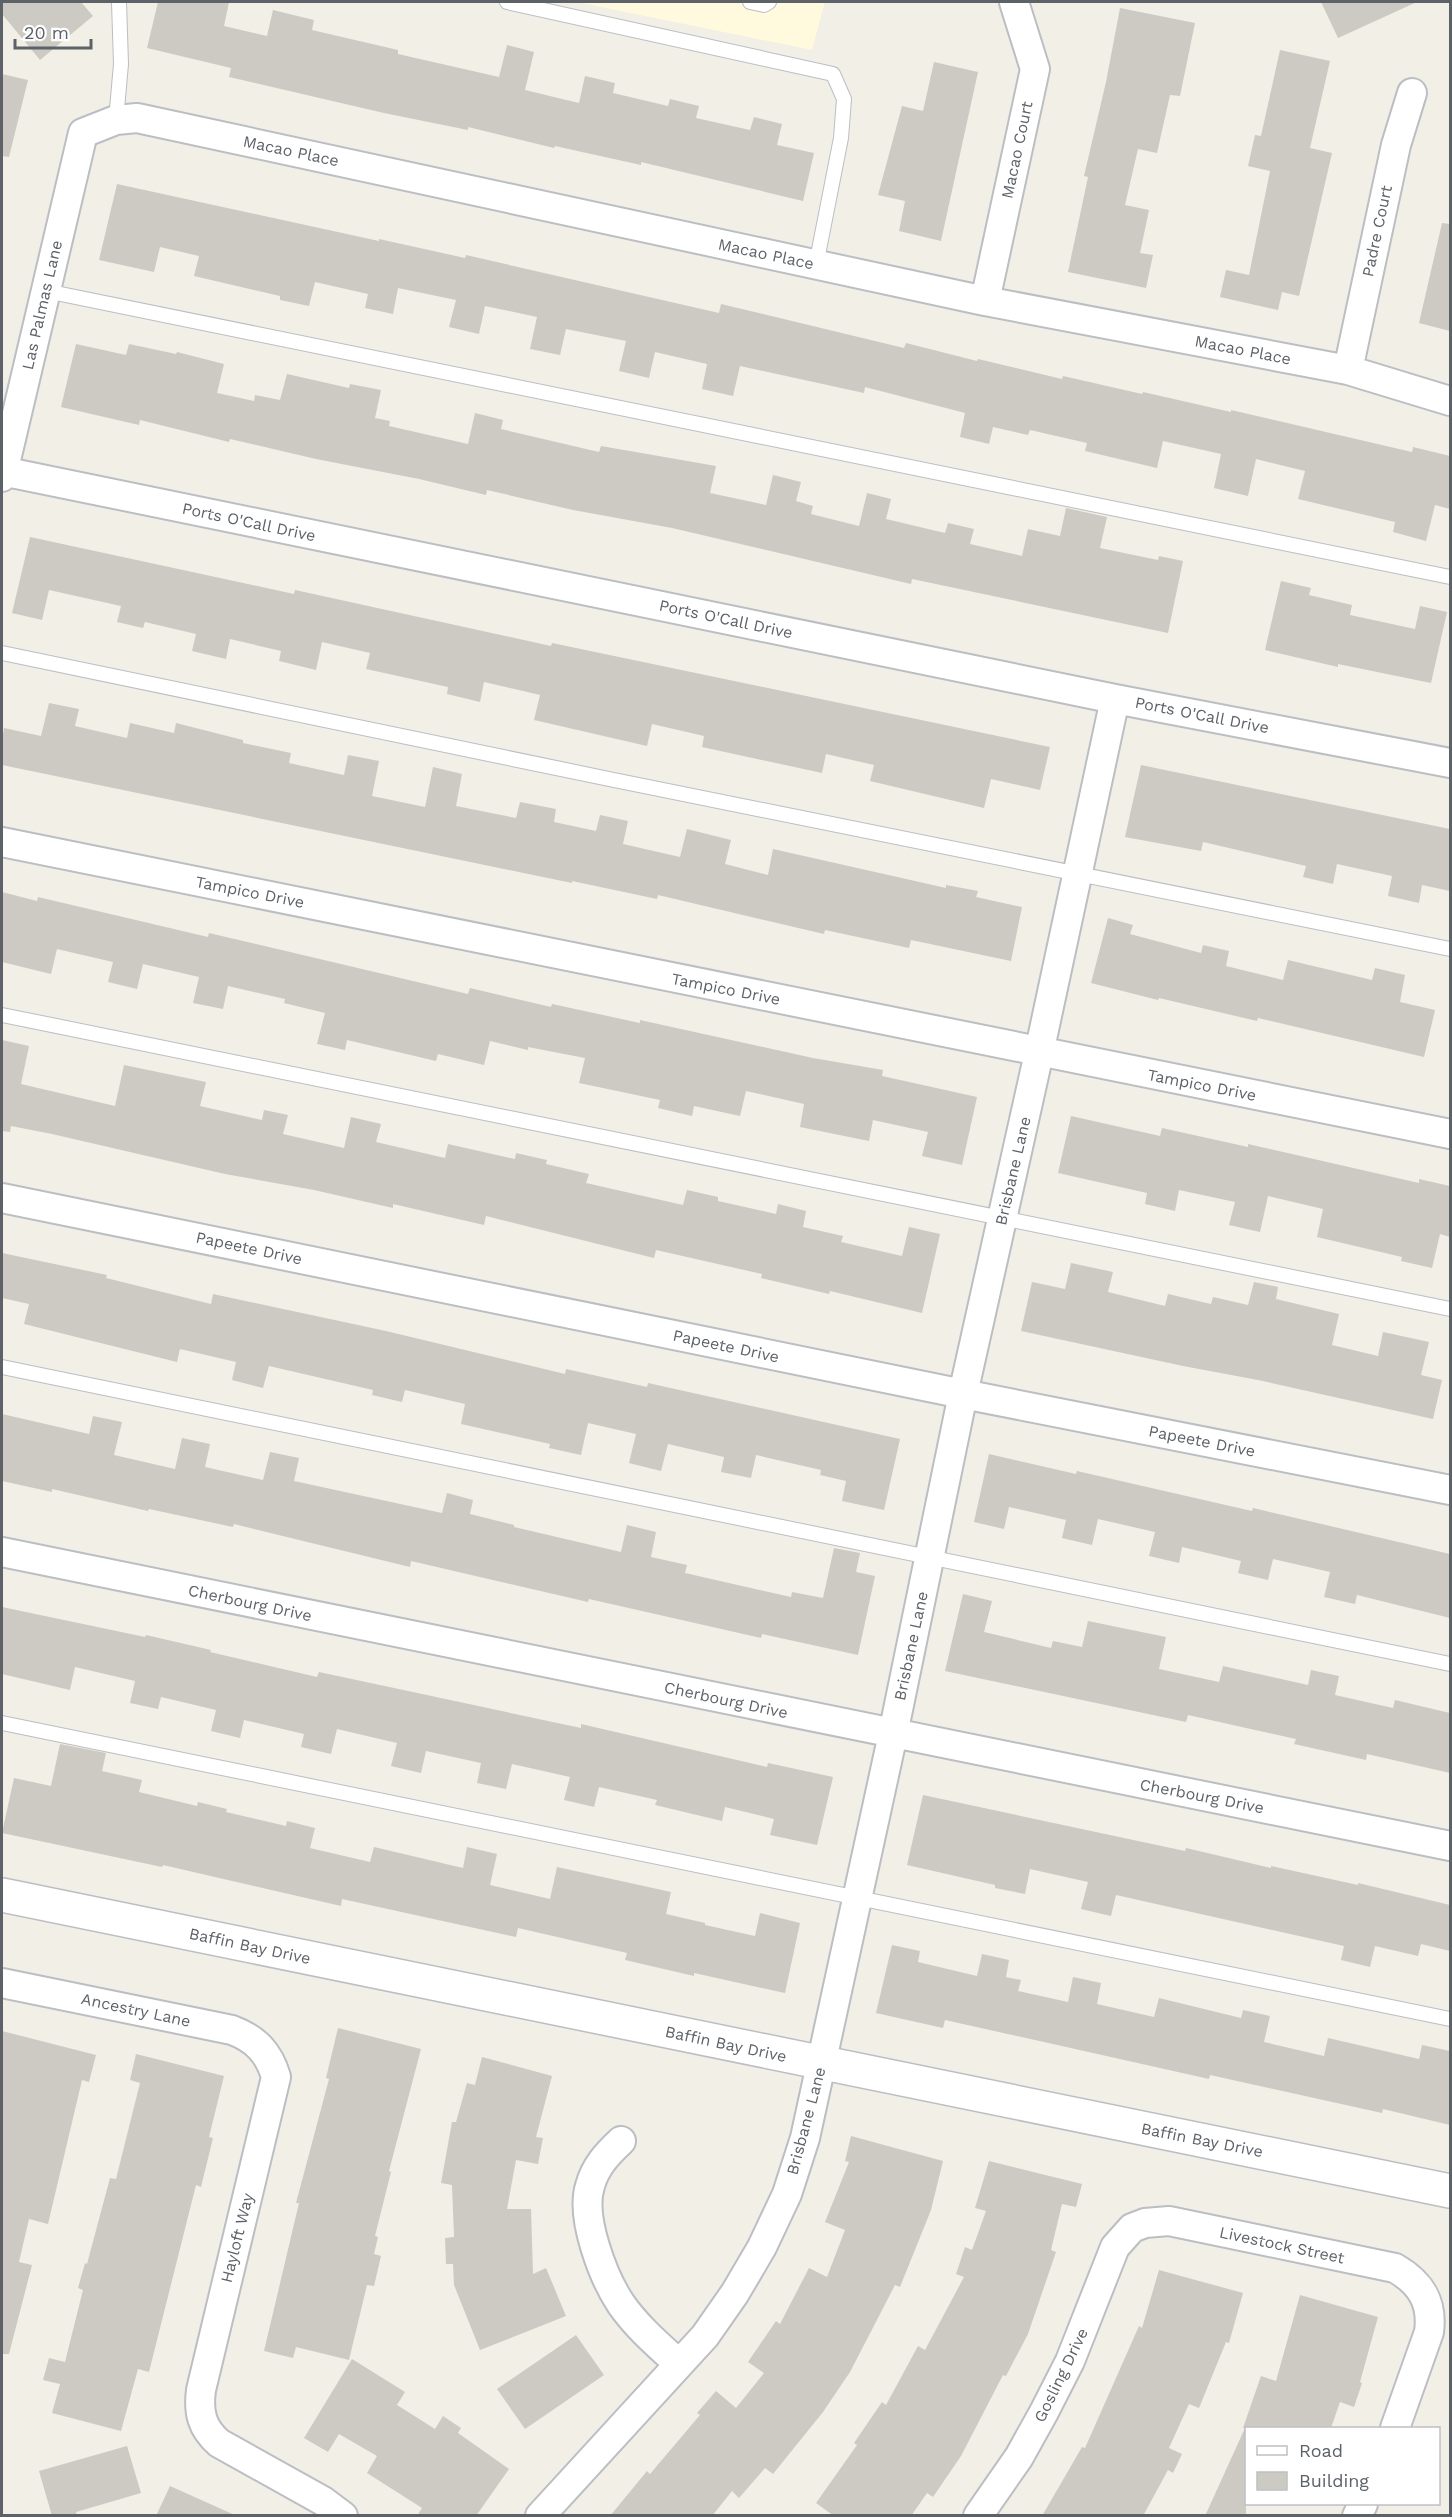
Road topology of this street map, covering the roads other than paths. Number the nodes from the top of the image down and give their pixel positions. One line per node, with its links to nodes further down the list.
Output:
1 (119, 2): 7 (lane)
2 (507, 2): 9 (lane)
3 (750, 2): 4 (lane)
4 (769, 2)
5 (1014, 2): 11 (street, Macao Court)
6 (1412, 93): 12 (street, Padre Court)
7 (116, 120): 8 (street, Macao Place); 9 (street, Macao Place)
8 (83, 133): 10 (street, Las Palmas Lane)
9 (816, 265): 11 (street, Macao Place)
10 (46, 291): 14 (street, Las Palmas Lane); 15 (lane)
11 (985, 301): 12 (street, Macao Place)
12 (1348, 370): 13 (street, Macao Place)
13 (1450, 401)
14 (2, 473): 17 (street, Ports O'Call Drive)
15 (1450, 577)
16 (2, 653): 20 (lane)
17 (1115, 699): 18 (street, Ports O'Call Drive); 20 (street, Brisbane Lane)
18 (1450, 763)
19 (2, 842): 23 (street, Tampico Drive)
20 (1078, 873): 21 (lane); 23 (street, Brisbane Lane)
21 (1450, 949)
22 (2, 1015): 26 (lane)
23 (1040, 1053): 24 (street, Tampico Drive); 26 (street, Brisbane Lane)
24 (1450, 1134)
25 (2, 1198): 29 (street, Papeete Drive)
26 (1002, 1217): 27 (lane); 29 (street, Brisbane Lane)
27 (1450, 1309)
28 (2, 1367): 32 (lane)
29 (963, 1394): 30 (street, Papeete Drive); 32 (street, Brisbane Lane)
30 (1450, 1490)
31 (2, 1552): 35 (street, Cherbourg Drive)
32 (929, 1557): 33 (lane); 35 (street, Brisbane Lane)
33 (1450, 1664)
34 (2, 1723): 38 (lane)
35 (893, 1734): 36 (street, Cherbourg Drive); 38 (street, Brisbane Lane)
36 (1450, 1846)
37 (2, 1895): 42 (street, Baffin Bay Drive)
38 (858, 1898): 40 (lane); 42 (street, Brisbane Lane)
39 (2, 1983): 41 (street, Ancestry Lane)
40 (1450, 2019)
41 (265, 2051): 48 (street, Hayloft Way)
42 (821, 2063): 44 (street, Baffin Bay Drive); 46 (street, Brisbane Lane)
43 (621, 2141): 46 (street)
44 (1450, 2191)
45 (1132, 2228): 47 (street, Livestock Street); 50 (street, Gosling Drive)
46 (679, 2364): 49 (street, Brisbane Lane)
47 (1395, 2427)
48 (343, 2516)
49 (540, 2516)
50 (978, 2516)

